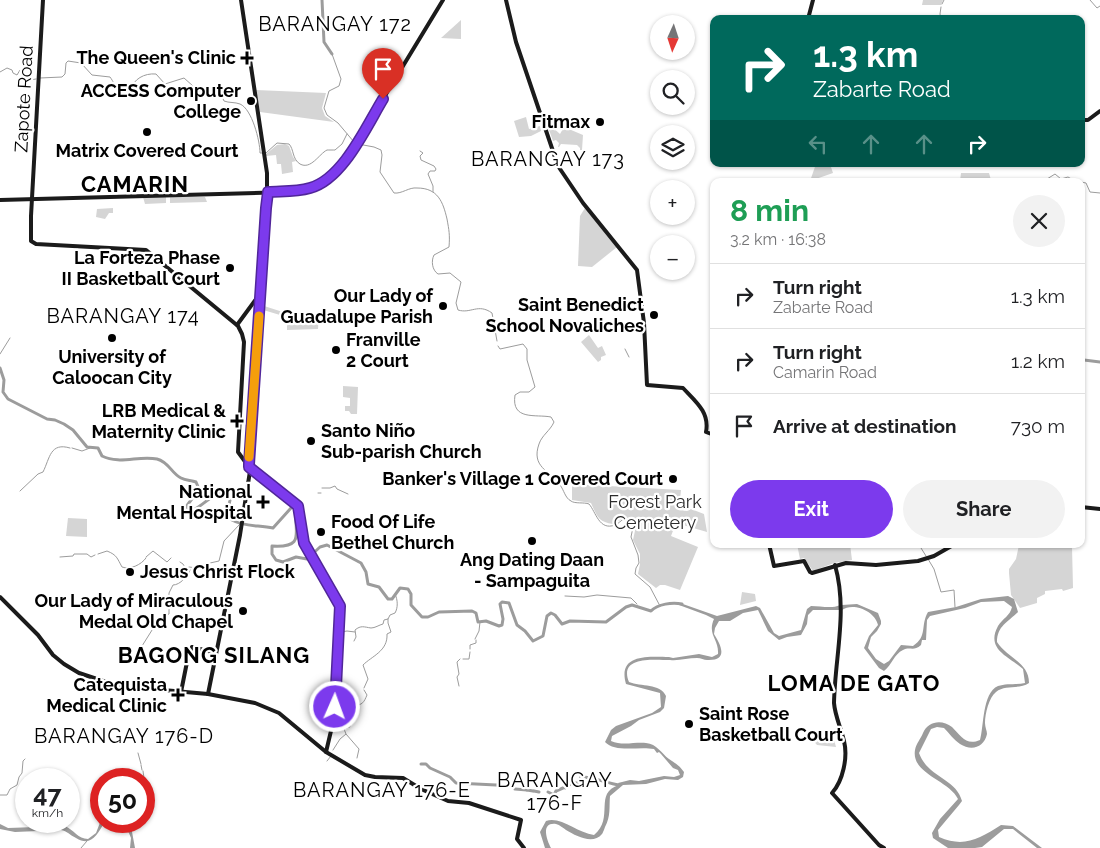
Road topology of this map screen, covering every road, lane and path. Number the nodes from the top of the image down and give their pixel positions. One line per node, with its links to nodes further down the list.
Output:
1 (43, 0): 10 (main road, Zapote Road)
2 (242, 0): 9 (main road)
3 (443, 0): 9 (main road)
4 (507, 0): 14 (main road)
5 (813, 0): 6 (main road)
6 (809, 15)
7 (1100, 111): 8 (main road)
8 (1085, 120)
9 (270, 192): 10 (main road); 12 (main road)
10 (32, 199): 11 (main road); 13 (main road, Zapote Road)
11 (0, 200)
12 (260, 293): 13 (main road); 15 (main road)
13 (237, 325): 15 (main road)
14 (710, 434)
15 (249, 467): 22 (main road); 25 (main road)
16 (1085, 507): 17 (main road)
17 (1100, 509)
18 (770, 548): 20 (main road)
19 (947, 548): 20 (main road)
20 (835, 565): 27 (main road)
21 (0, 597): 23 (main road)
22 (216, 653): 23 (main road); 24 (main road)
23 (181, 692): 24 (main road)
24 (208, 694): 25 (main road)
25 (326, 752): 26 (main road)
26 (524, 848)
27 (884, 848)

